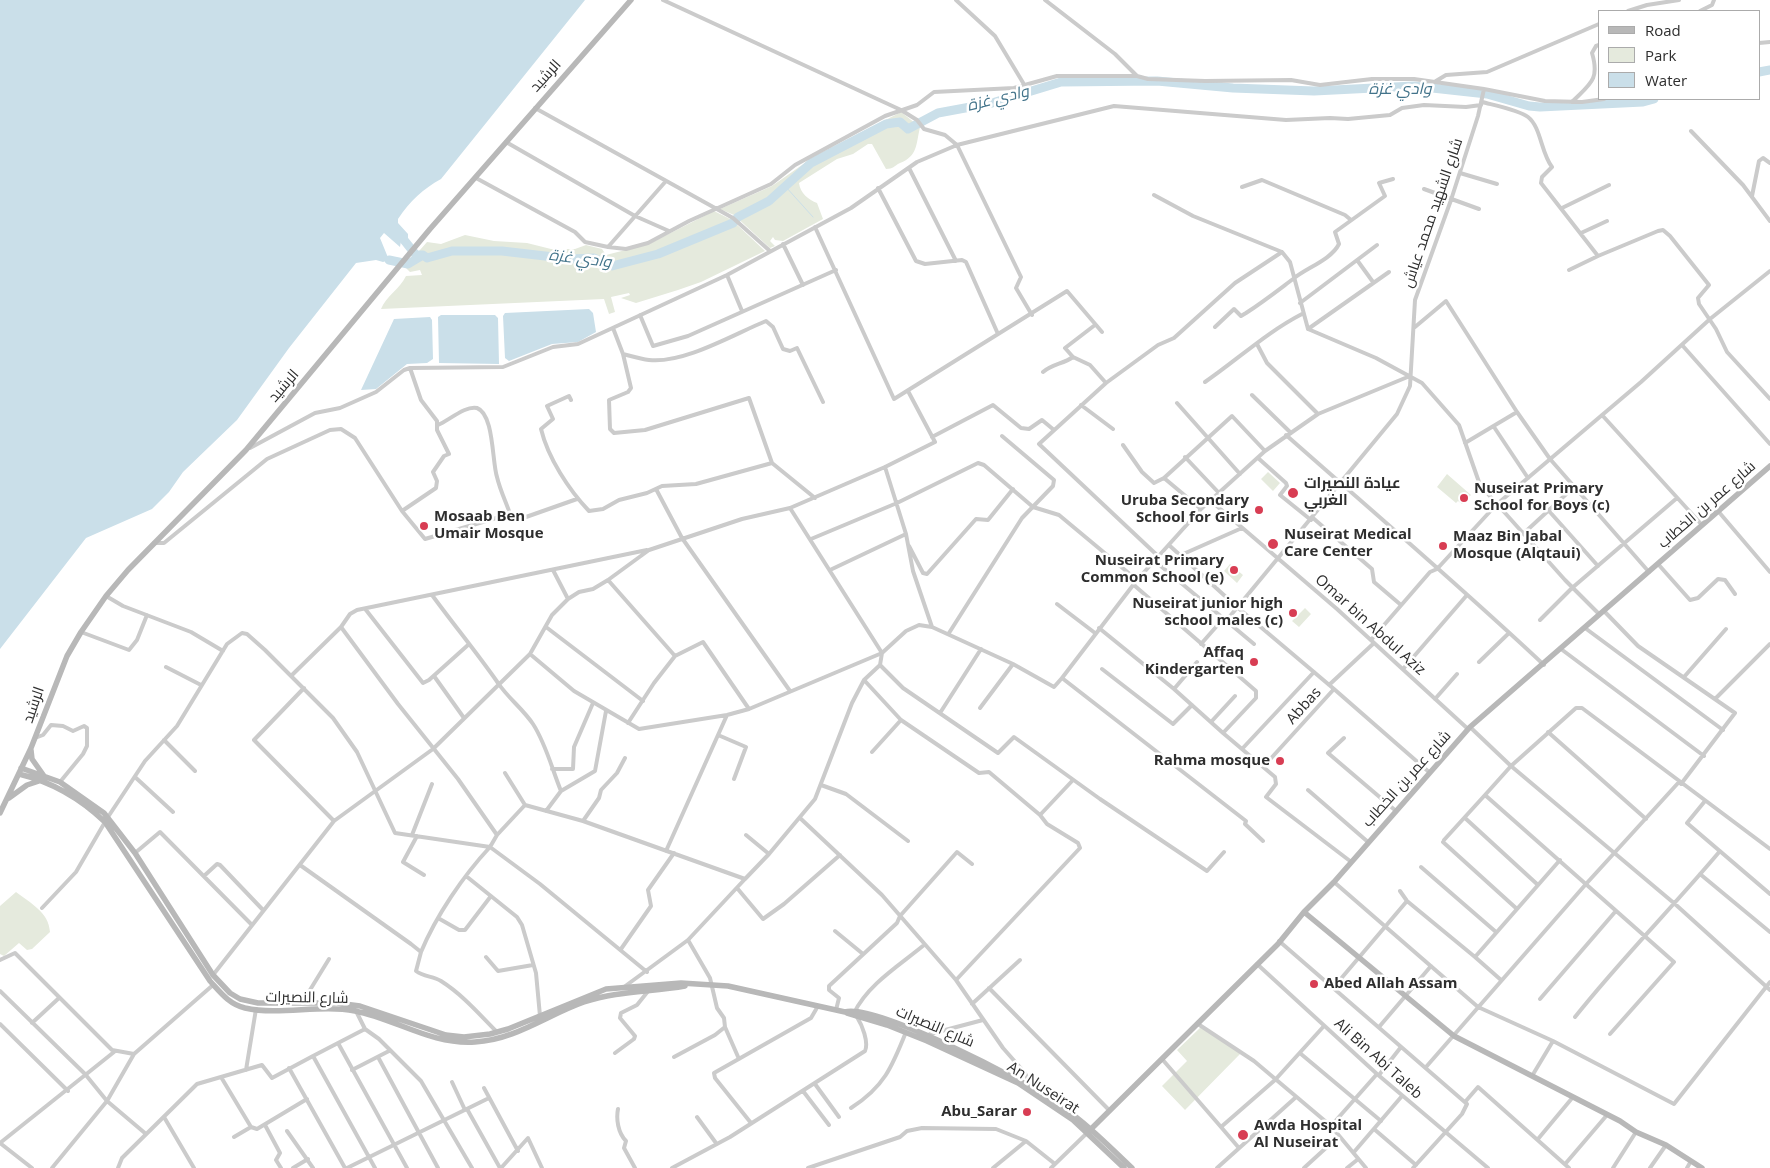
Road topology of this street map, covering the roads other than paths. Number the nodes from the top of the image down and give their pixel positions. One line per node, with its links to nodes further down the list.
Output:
1 (631, 0): 18 (main road, الرشيد)
2 (663, 0): 19 (street)
3 (956, 0): 13 (street)
4 (1045, 0): 11 (street)
5 (1679, 0): 7 (street)
6 (1714, 0): 8 (street)
7 (1631, 10)
8 (1702, 10)
9 (1598, 24): 12 (street)
10 (1598, 45): 16 (street)
11 (1138, 76): 12 (street); 13 (street)
12 (1436, 81): 14 (street)
13 (1025, 86): 19 (street)
14 (1484, 90): 16 (street); 17 (street, شارع الشهيد محمد عياش)
15 (1598, 100): 16 (street)
16 (1572, 102)
17 (1481, 104): 22 (street); 25 (street, شارع الشهيد محمد عياش); 38 (street)
18 (535, 108): 21 (main road, الرشيد); 28 (street)
19 (901, 110): 22 (street); 37 (street)
20 (1691, 131): 35 (street)
21 (506, 142): 26 (main road, الرشيد); 40 (street)
22 (957, 145): 24 (street); 65 (street)
23 (1770, 163): 35 (street)
24 (909, 168): 32 (street); 54 (street)
25 (1460, 173): 29 (street); 36 (street, شارع الشهيد محمد عياش)
26 (476, 178): 49 (street); 107 (main road, الرشيد)
27 (1393, 179): 41 (street)
28 (666, 181): 37 (street); 40 (street)
29 (1497, 184)
30 (1609, 184): 38 (street)
31 (1242, 187): 41 (street)
32 (878, 188): 44 (street); 54 (street)
33 (1424, 189): 36 (street)
34 (1154, 195): 51 (street)
35 (1752, 196): 43 (street)
36 (1451, 200): 39 (street); 72 (street, شارع الشهيد محمد عياش)
37 (715, 208): 45 (street); 50 (street)
38 (1562, 208): 46 (street)
39 (1479, 209)
40 (635, 216): 45 (street); 49 (street)
41 (1351, 220): 60 (street)
42 (1607, 221): 46 (street)
43 (1770, 221)
44 (815, 227): 47 (street); 55 (street)
45 (668, 231): 49 (street)
46 (1581, 233): 52 (street)
47 (782, 244): 50 (street); 62 (street)
48 (1377, 245): 53 (street)
49 (608, 247)
50 (770, 251): 59 (street)
51 (1282, 252): 60 (street); 84 (street)
52 (1598, 256): 56 (street); 68 (street)
53 (1357, 260): 61 (street); 63 (street)
54 (956, 261): 75 (street)
55 (836, 270): 62 (street); 85 (street)
56 (1569, 270)
57 (1770, 270): 68 (street, Abbas)
58 (1389, 272): 61 (street)
59 (727, 275): 64 (street); 67 (street)
60 (1294, 278): 63 (street); 70 (street)
61 (1373, 282): 73 (street)
62 (803, 285): 64 (street)
63 (1300, 303): 66 (street)
64 (742, 311): 67 (street)
65 (1032, 314): 69 (street); 75 (street)
66 (1302, 314): 73 (street); 76 (street)
67 (640, 315): 71 (street)
68 (1710, 319): 77 (street, Abbas); 87 (street)
69 (1095, 325): 74 (street); 79 (street)
70 (1215, 327)
71 (613, 328): 78 (street); 80 (street)
72 (1415, 328): 82 (street, شارع الشهيد محمد عياش); 92 (street)
73 (1308, 329): 82 (street)
74 (1102, 332)
75 (998, 334): 85 (street)
76 (1257, 344): 83 (street); 93 (street)
77 (1682, 345): 94 (street, Abbas); 105 (street)
78 (623, 354): 89 (street); 112 (street)
79 (1073, 357): 81 (street); 84 (street)
80 (410, 368): 95 (street); 107 (street)
81 (1043, 372)
82 (1410, 376): 93 (street); 104 (street); 118 (street, شارع الشهيد محمد عياش)
83 (1204, 382)
84 (1106, 383): 91 (street)
85 (908, 391): 102 (street)
86 (1252, 395): 99 (street)
87 (1770, 399)
88 (571, 400): 125 (street)
89 (823, 402)
90 (1177, 403): 103 (street)
91 (1081, 405): 97 (street); 98 (street)
92 (1517, 412): 96 (street); 111 (street)
93 (1318, 414): 99 (street)
94 (1602, 415): 111 (street, Abbas); 124 (street)
95 (438, 425): 132 (street); 135 (street)
96 (1494, 427): 104 (street); 117 (street)
97 (1113, 429)
98 (1054, 430): 102 (street); 150 (street)
99 (1291, 433): 100 (street)
100 (1286, 435): 108 (street); 118 (street)
101 (1002, 436): 129 (street)
102 (932, 437): 114 (street)
103 (1207, 438): 108 (street); 109 (street); 115 (street)
104 (1465, 443): 128 (street)
105 (1770, 444)
106 (1123, 445): 116 (street)
107 (246, 450): 143 (main road, الرشيد)
108 (1265, 451): 110 (street)
109 (1185, 457): 116 (street); 122 (street)
110 (1258, 458): 115 (street); 136 (street)
111 (1550, 459): 117 (street, Abbas); 119 (street)
112 (772, 463): 120 (street); 123 (street)
113 (1770, 466): 134 (main road, شارع عمر بن الخطاب)
114 (885, 467): 123 (street); 127 (street)
115 (1240, 474): 122 (street)
116 (1164, 478): 131 (street)
117 (1528, 478): 128 (street, Abbas)
118 (1341, 484): 136 (street, شارع الشهيد محمد عياش); 153 (street)
119 (1575, 486): 133 (street); 145 (street)
120 (656, 489): 125 (street); 141 (street)
121 (1013, 489): 127 (street); 129 (street); 144 (street)
122 (1219, 493): 126 (street)
123 (816, 498): 130 (street)
124 (1677, 498): 137 (street); 145 (street)
125 (577, 499): 135 (street)
126 (1211, 500): 131 (street); 138 (street, Omar bin Abdul Aziz)
127 (896, 503): 139 (street); 142 (street)
128 (1496, 505): 140 (street); 153 (street, Abbas)
129 (1033, 507): 159 (street); 182 (street)
130 (790, 508): 141 (street); 142 (street)
131 (1201, 509): 146 (street)
132 (402, 511): 135 (street); 143 (street)
133 (1549, 511): 140 (street); 152 (street)
134 (1718, 511): 137 (main road, شارع عمر بن الخطاب); 157 (street)
135 (510, 514)
136 (1312, 519): 149 (street, شارع الشهيد محمد عياش); 168 (street)
137 (1702, 526): 151 (main road, شارع عمر بن الخطاب)
138 (1242, 528): 148 (street); 149 (street, Omar bin Abdul Aziz)
139 (906, 534): 144 (street); 155 (street)
140 (1523, 534): 161 (street)
141 (682, 538): 147 (street); 217 (street)
142 (811, 539): 155 (street)
143 (154, 544): 165 (main road, الرشيد)
144 (908, 544): 175 (street)
145 (1623, 544): 152 (street); 156 (street)
146 (1170, 546): 148 (street); 150 (street)
147 (649, 550): 154 (street); 158 (street)
148 (1181, 555): 169 (street)
149 (1278, 558): 169 (street, شارع الشهيد محمد عياش); 185 (street, Omar bin Abdul Aziz)
150 (1157, 559): 159 (street); 173 (street)
151 (1658, 564): 156 (main road, شارع عمر بن الخطاب); 162 (street)
152 (1598, 566): 161 (street)
153 (1437, 569): 164 (street); 168 (street, Abbas)
154 (553, 570): 163 (street); 166 (street)
155 (830, 570): 193 (street)
156 (1649, 572): 171 (main road, شارع عمر بن الخطاب)
157 (1770, 572)
158 (608, 580): 166 (street); 195 (street)
159 (1138, 580): 160 (street)
160 (1135, 586): 178 (street); 186 (street)
161 (1572, 588): 171 (street); 174 (street)
162 (1735, 594)
163 (432, 595): 170 (street); 189 (street)
164 (1467, 595): 184 (street); 203 (street)
165 (106, 596): 172 (street); 181 (main road, الرشيد)
166 (568, 598): 176 (street)
167 (1057, 604): 183 (street)
168 (1401, 605): 185 (street, Abbas)
169 (1237, 607): 173 (street, شارع الشهيد محمد عياش); 204 (street)
170 (366, 610): 177 (street); 207 (street)
171 (1602, 613): 179 (main road, شارع عمر بن الخطاب); 208 (street)
172 (147, 615): 181 (street); 192 (street)
173 (1225, 620): 186 (street, شارع الشهيد محمد عياش); 187 (street)
174 (1540, 620)
175 (932, 626): 182 (street); 193 (street)
176 (546, 627): 194 (street); 221 (street)
177 (341, 628): 206 (street); 242 (street)
178 (1099, 628): 183 (street); 215 (street)
179 (1585, 628): 191 (main road, شارع عمر بن الخطاب); 234 (street)
180 (1726, 629): 208 (street)
181 (80, 632): 238 (main road, الرشيد)
182 (949, 633): 190 (street)
183 (1095, 633): 209 (street)
184 (1509, 633): 197 (street); 200 (street)
185 (1372, 641): 203 (street, Omar bin Abdul Aziz); 213 (street, Abbas)
186 (1201, 644): 236 (street)
187 (1254, 644)
188 (1770, 644): 220 (street)
189 (468, 645): 207 (street); 211 (street)
190 (981, 649): 198 (street); 227 (street)
191 (1561, 650): 200 (main road, شارع عمر بن الخطاب); 245 (street)
192 (223, 651): 206 (street); 212 (street)
193 (882, 653): 199 (street); 217 (street)
194 (530, 654): 211 (street); 222 (street)
195 (675, 656): 221 (street); 225 (street)
196 (1197, 662): 215 (street)
197 (1479, 662)
198 (1014, 664): 209 (street); 224 (street)
199 (880, 665): 210 (street); 227 (street)
200 (1544, 665): 233 (main road, شارع عمر بن الخطاب)
201 (166, 667): 212 (street)
202 (1102, 669): 223 (street)
203 (1403, 669): 219 (street, Omar bin Abdul Aziz)
204 (1314, 672): 213 (street); 243 (street)
205 (1457, 674): 219 (street)
206 (292, 675): 214 (street)
207 (434, 676): 229 (street)
208 (1684, 676): 220 (street)
209 (1062, 678): 284 (street)
210 (864, 680): 230 (street); 261 (street)
211 (499, 684): 229 (street); 249 (street)
212 (201, 685): 240 (street)
213 (1329, 685): 216 (street, Abbas)
214 (304, 688): 264 (street); 278 (street)
215 (1174, 689): 223 (street)
216 (1334, 689): 247 (street, Abbas); 252 (street)
217 (790, 691): 225 (street)
218 (1235, 696): 231 (street)
219 (1435, 699): 233 (street, Omar bin Abdul Aziz)
220 (1715, 699): 234 (street)
221 (643, 701): 232 (street)
222 (593, 703): 226 (street); 249 (street)
223 (1192, 705): 231 (street)
224 (980, 708)
225 (749, 709): 228 (street)
226 (606, 711): 232 (street); 263 (street)
227 (940, 713): 257 (street)
228 (727, 715): 232 (street); 237 (street)
229 (464, 718): 242 (street)
230 (901, 720): 244 (street); 273 (street)
231 (1211, 722): 236 (street)
232 (628, 723)
233 (1469, 728): 248 (street, Omar bin Abdul Aziz); 252 (main road, شارع عمر بن الخطاب)
234 (1723, 730): 245 (street)
235 (1548, 732): 248 (street); 259 (street); 276 (street)
236 (1223, 733): 243 (street)
237 (718, 736): 256 (street); 288 (street)
238 (35, 738): 241 (main road, الرشيد); 258 (street)
239 (1344, 738): 270 (street)
240 (164, 740): 251 (street); 254 (street)
241 (31, 748): 250 (main road, الرشيد); 255 (main road)
242 (433, 749): 264 (street); 280 (street)
243 (1242, 749): 247 (street)
244 (872, 752)
245 (1704, 756): 259 (street)
246 (625, 758): 279 (street)
247 (1264, 766): 297 (street)
248 (1511, 766): 265 (street); 293 (street, Omar bin Abdul Aziz)
249 (552, 770): 263 (street)
250 (20, 771): 255 (main road, شارع النصيرات); 266 (main road, الرشيد)
251 (195, 772)
252 (1429, 772): 270 (main road, شارع عمر بن الخطاب)
253 (505, 773): 268 (street)
254 (135, 777): 271 (street); 277 (street)
255 (43, 778): 258 (main road, شارع النصيرات); 266 (main road); 277 (main road, شارع النصيرات)
256 (734, 779)
257 (1072, 780): 273 (street); 290 (street)
258 (60, 782): 277 (main road, شارع النصيرات)
259 (1680, 783): 267 (street); 276 (street)
260 (432, 784): 282 (street)
261 (821, 785): 274 (street); 283 (street)
262 (1308, 790): 285 (street)
263 (561, 791): 269 (street)
264 (376, 792): 278 (street); 282 (street)
265 (1485, 794): 275 (street); 296 (street)
266 (8, 799): 272 (main road, الرشيد)
267 (1704, 801): 287 (street); 289 (street)
268 (525, 805): 269 (street); 280 (street)
269 (546, 811): 279 (street)
270 (1396, 811): 285 (main road, شارع عمر بن الخطاب)
271 (173, 812)
272 (0, 813)
273 (1040, 815): 345 (street)
274 (800, 818): 294 (street); 295 (street)
275 (1465, 818): 308 (street); 316 (street)
276 (1646, 819): 293 (street)
277 (106, 820): 291 (main road, شارع النصيرات); 315 (street); 350 (main road, شارع النصيرات)
278 (334, 821): 299 (street)
279 (583, 821): 288 (street)
280 (497, 835): 286 (street)
281 (746, 835): 294 (street)
282 (414, 836): 286 (street); 302 (street)
283 (908, 841)
284 (1263, 841)
285 (1368, 842): 297 (main road, شارع عمر بن الخطاب)
286 (490, 847): 304 (street); 331 (street)
287 (1770, 848)
288 (666, 851): 292 (street)
289 (1720, 851): 301 (street); 311 (street)
290 (1224, 852)
291 (135, 853): 303 (street); 344 (main road, شارع النصيرات)
292 (674, 853): 305 (street); 331 (street)
293 (1613, 853): 307 (street); 314 (street, Omar bin Abdul Aziz)
294 (769, 854): 305 (street)
295 (840, 855): 309 (street); 320 (street)
296 (1560, 860): 307 (street); 308 (street)
297 (1350, 861): 306 (main road, شارع عمر بن الخطاب)
298 (972, 864): 320 (street)
299 (300, 865): 317 (street); 332 (street)
300 (1421, 867): 325 (street)
301 (1700, 874): 314 (street); 326 (street)
302 (424, 875)
303 (204, 876): 317 (street); 322 (street)
304 (466, 876): 312 (street); 321 (street)
305 (745, 879): 309 (street)
306 (1334, 882): 318 (main road, شارع عمر بن الخطاب); 323 (street)
307 (1586, 884): 319 (street); 346 (street)
308 (1538, 885): 316 (street)
309 (737, 888): 328 (street)
310 (1400, 891): 313 (street)
311 (1770, 894)
312 (491, 896): 321 (street); 341 (street)
313 (1407, 901): 323 (street); 335 (street)
314 (1676, 904): 327 (street); 354 (street, Omar bin Abdul Aziz)
315 (42, 908)
316 (1516, 909): 325 (street)
317 (263, 910): 322 (street)
318 (1304, 912): 329 (main road, شارع عمر بن الخطاب); 336 (main road)
319 (1615, 912): 327 (street); 359 (street)
320 (900, 916): 330 (street); 333 (street)
321 (438, 918): 332 (street)
322 (252, 925): 344 (street)
323 (1385, 926): 336 (street); 342 (street)
324 (835, 932): 333 (street)
325 (1496, 932): 335 (street)
326 (1770, 932)
327 (1644, 937): 370 (street); 381 (street)
328 (688, 940): 343 (street); 349 (street)
329 (1278, 941): 340 (main road, شارع عمر بن الخطاب); 353 (street)
330 (924, 945): 345 (street); 368 (street)
331 (620, 949): 343 (street)
332 (421, 952): 379 (street)
333 (863, 954): 365 (street)
334 (486, 957): 341 (street)
335 (1475, 957): 346 (street)
336 (1360, 958): 353 (street); 357 (main road)
337 (329, 959): 360 (street)
338 (0, 960): 358 (street)
339 (1020, 960): 352 (street)
340 (1257, 964): 374 (main road, شارع عمر بن الخطاب); 375 (street, Ali Bin Abi Taleb)
341 (533, 965): 369 (street)
342 (1431, 966): 357 (street); 363 (street)
343 (647, 972): 351 (street)
344 (213, 975): 360 (main road, شارع النصيرات)
345 (956, 980): 361 (street)
346 (1501, 980): 363 (street)
347 (1770, 982): 354 (street)
348 (697, 983): 349 (main road, شارع النصيرات); 351 (main road, شارع النصيرات); 355 (main road, شارع النصيرات)
349 (712, 983): 362 (main road, شارع النصيرات); 376 (street)
350 (213, 985): 364 (main road, شارع النصيرات); 390 (street)
351 (624, 987): 369 (main road, شارع النصيرات)
352 (989, 988): 361 (street); 424 (street)
353 (1333, 988): 377 (street)
354 (1768, 988): 384 (street)
355 (650, 990): 366 (main road, شارع النصيرات); 389 (street)
356 (0, 991): 372 (street)
357 (1406, 996): 377 (street); 382 (main road)
358 (59, 998): 372 (street); 388 (street)
359 (1540, 999)
360 (302, 1003): 379 (main road, شارع النصيرات)
361 (972, 1004): 371 (street)
362 (818, 1006): 365 (main road, شارع النصيرات); 395 (street)
363 (1478, 1007): 382 (street); 384 (street)
364 (256, 1009): 366 (main road, شارع النصيرات); 399 (street)
365 (836, 1010): 367 (main road, شارع النصيرات)
366 (356, 1011): 378 (street)
367 (844, 1012): 368 (main road, An Nuseirat)
368 (855, 1014): 380 (main road, An Nuseirat); 383 (main road, شارع النصيرات); 407 (street)
369 (540, 1016): 379 (main road, شارع النصيرات)
370 (1575, 1016)
371 (983, 1020): 383 (street); 408 (street)
372 (32, 1023): 401 (street)
373 (0, 1024): 410 (street)
374 (1198, 1024): 396 (main road, شارع عمر بن الخطاب); 405 (street)
375 (1324, 1026): 391 (street); 402 (street, Ali Bin Abi Taleb)
376 (725, 1027): 394 (street); 395 (street)
377 (1380, 1027): 386 (street)
378 (365, 1029): 385 (street); 387 (street)
379 (497, 1032)
380 (906, 1032): 383 (main road, An Nuseirat); 421 (street)
381 (1610, 1034)
382 (1454, 1036): 398 (street); 403 (main road)
383 (928, 1039): 408 (main road, شارع النصيرات); 412 (main road, An Nuseirat)
384 (1553, 1040): 403 (street)
385 (338, 1043): 392 (street); 400 (street)
386 (1402, 1047): 398 (street); 402 (street)
387 (388, 1051): 393 (street); 429 (street)
388 (114, 1052): 390 (street); 401 (street)
389 (615, 1053)
390 (134, 1054): 419 (street)
391 (1301, 1054): 405 (street); 418 (street)
392 (313, 1056): 397 (street); 454 (street)
393 (378, 1057): 400 (street); 441 (street)
394 (674, 1057)
395 (739, 1058): 431 (street)
396 (1162, 1059): 424 (main road, شارع عمر بن الخطاب); 435 (street)
397 (289, 1068): 399 (street); 417 (street)
398 (1426, 1068): 420 (street)
399 (246, 1070): 404 (street)
400 (352, 1070): 450 (street)
401 (85, 1074): 410 (street); 419 (street)
402 (1378, 1075): 413 (street, Ali Bin Abi Taleb); 418 (street)
403 (1532, 1076): 414 (main road)
404 (221, 1077): 426 (street); 436 (street)
405 (1275, 1080): 416 (street); 435 (street)
406 (452, 1082): 422 (street)
407 (815, 1084): 411 (street); 428 (street)
408 (1031, 1086): 412 (street); 438 (main road, شارع النصيرات)
409 (484, 1088): 415 (street)
410 (68, 1090): 461 (street)
411 (803, 1091): 431 (street); 432 (street)
412 (1032, 1093): 438 (main road, An Nuseirat)
413 (1402, 1096): 430 (street); 442 (street, Ali Bin Abi Taleb)
414 (1573, 1097): 425 (main road); 446 (street)
415 (488, 1098): 422 (street); 452 (street)
416 (1295, 1098): 434 (street); 451 (street)
417 (307, 1099): 433 (street); 468 (street)
418 (1355, 1099): 430 (street); 434 (street)
419 (107, 1101): 443 (street); 462 (street)
420 (1465, 1102): 442 (street); 446 (street)
421 (851, 1108)
422 (466, 1109): 429 (street); 473 (street)
423 (618, 1109): 475 (street)
424 (1109, 1110): 438 (main road, شارع عمر بن الخطاب)
425 (1608, 1115): 440 (main road); 458 (street)
426 (164, 1117): 443 (street); 464 (street)
427 (697, 1117): 448 (street)
428 (839, 1117)
429 (444, 1121): 441 (street); 472 (street)
430 (1381, 1122): 437 (street)
431 (751, 1123): 448 (street)
432 (829, 1124)
433 (265, 1125): 436 (street); 465 (street)
434 (1330, 1126): 444 (street)
435 (1221, 1127): 451 (street)
436 (251, 1128): 445 (street)
437 (1374, 1129): 453 (street); 460 (street)
438 (1089, 1130): 459 (street); 480 (main road, شارع النصيرات); 481 (main road, شارع النصيرات)
439 (287, 1131): 455 (street)
440 (1636, 1132): 449 (main road); 488 (street)
441 (419, 1133): 450 (street); 471 (street)
442 (1444, 1133): 460 (street); 486 (street, Ali Bin Abi Taleb)
443 (146, 1134): 463 (street)
444 (1339, 1136): 453 (street); 483 (street)
445 (234, 1137)
446 (1538, 1139): 458 (street)
447 (1026, 1141): 459 (street); 477 (street); 478 (street)
448 (716, 1143): 476 (street)
449 (1666, 1145): 457 (main road); 489 (street)
450 (395, 1146): 454 (street); 470 (street)
451 (1239, 1148): 482 (street)
452 (518, 1151): 473 (street); 474 (street)
453 (1354, 1152): 456 (street)
454 (369, 1158): 468 (street); 469 (street)
455 (308, 1159): 466 (street); 467 (street)
456 (1357, 1160): 484 (street); 485 (street)
457 (1691, 1162): 490 (street); 491 (main road)
458 (1566, 1163): 487 (street)
459 (1055, 1164): 479 (street)
460 (1414, 1166)
461 (32, 1168)
462 (52, 1168)
463 (118, 1168)
464 (194, 1168)
465 (281, 1168)
466 (294, 1168)
467 (313, 1168)
468 (346, 1168)
469 (375, 1168)
470 (407, 1168)
471 (438, 1168)
472 (472, 1168)
473 (501, 1168)
474 (542, 1168)
475 (635, 1168)
476 (672, 1168)
477 (808, 1168)
478 (992, 1168)
479 (1051, 1168)
480 (1124, 1168)
481 (1132, 1168)
482 (1217, 1168)
483 (1304, 1168)
484 (1347, 1168)
485 (1366, 1168)
486 (1488, 1168)
487 (1570, 1168)
488 (1613, 1168)
489 (1650, 1168)
490 (1687, 1168)
491 (1702, 1168)

